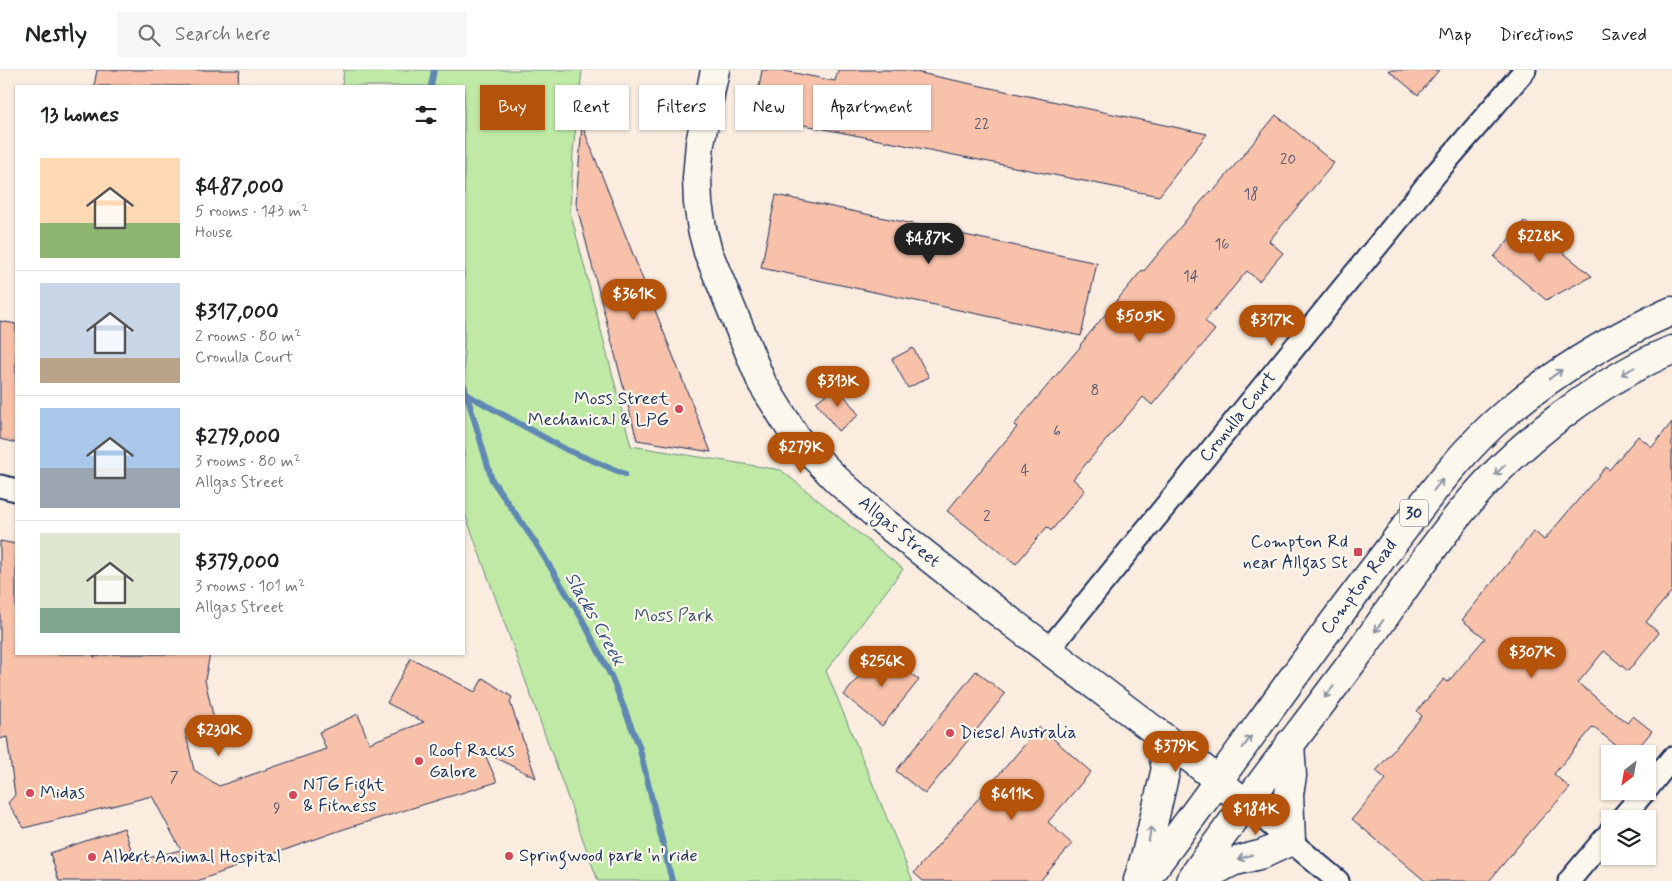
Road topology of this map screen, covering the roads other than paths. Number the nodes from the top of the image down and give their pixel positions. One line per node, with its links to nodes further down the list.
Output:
1 (715, 70): 7 (main road, Allgas Street)
2 (1525, 70): 7 (street, Cronulla Court)
3 (1672, 311): 12 (main road, Compton Road / 30, one-way to 3)
4 (1672, 350): 9 (main road, Compton Road / 30, one-way to 9)
5 (0, 486): 6 (street)
6 (15, 490)
7 (1049, 649): 8 (main road, Allgas Street)
8 (1158, 733): 12 (main road, Allgas Street); 18 (main road, one-way to 8)
9 (1290, 743): 14 (main road, Compton Road / 30); 16 (main road)
10 (1672, 758): 11 (street)
11 (1656, 778)
12 (1218, 781): 14 (main road, Allgas Street); 19 (main road, Compton Road / 30)
13 (1637, 800): 15 (street)
14 (1245, 803): 16 (street); 20 (main road, Compton Road / 30)
15 (1629, 810)
16 (1291, 841): 21 (main road, one-way to 21); 22 (street)
17 (1601, 843): 23 (street)
18 (1137, 881)
19 (1144, 881)
20 (1190, 881)
21 (1196, 881)
22 (1338, 881)
23 (1569, 881)

